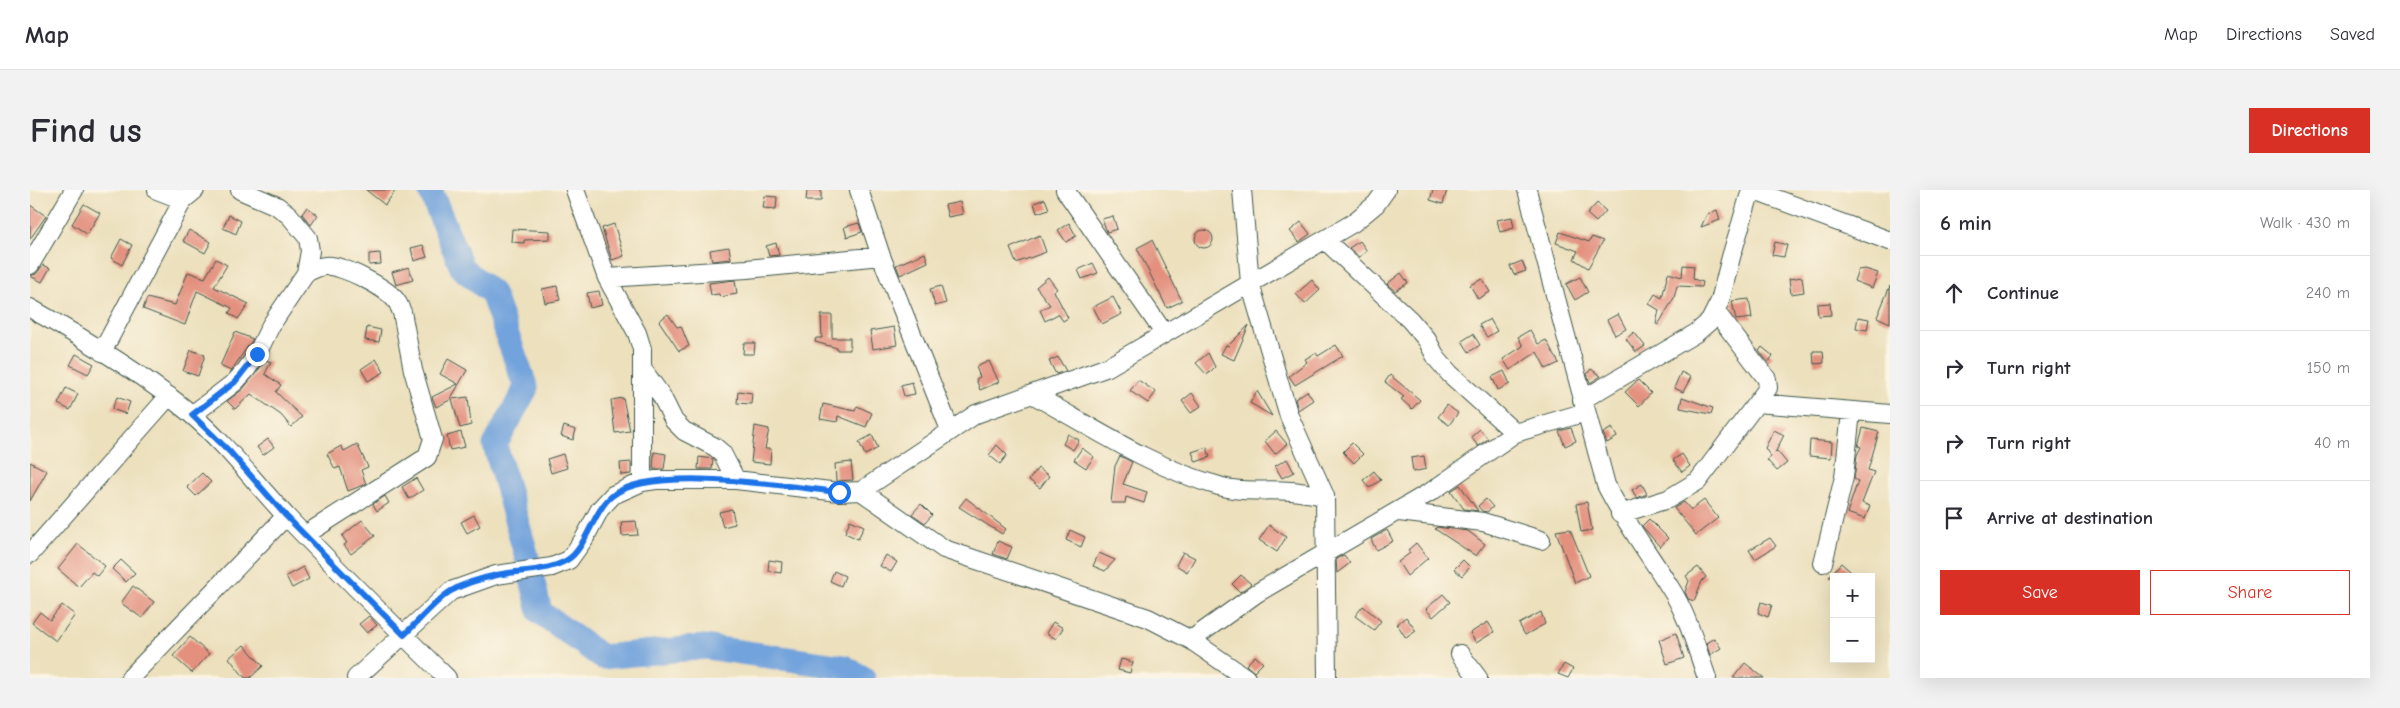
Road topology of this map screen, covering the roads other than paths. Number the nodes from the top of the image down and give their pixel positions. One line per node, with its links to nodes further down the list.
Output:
1 (74, 190): 16 (street)
2 (157, 190): 11 (street)
3 (240, 190): 17 (street)
4 (575, 190): 18 (street)
5 (859, 190): 15 (street)
6 (1064, 190): 22 (street)
7 (1242, 190): 19 (street)
8 (1386, 190): 13 (street)
9 (1527, 190): 28 (street)
10 (1752, 190): 12 (street); 21 (street)
11 (189, 195): 23 (street)
12 (1799, 198): 14 (street)
13 (1325, 240): 19 (street); 33 (street)
14 (1890, 241)
15 (881, 256): 18 (street); 32 (street)
16 (30, 265)
17 (306, 273): 31 (street); 41 (street)
18 (607, 278): 24 (street)
19 (1250, 283): 22 (street); 37 (street)
20 (30, 308): 23 (street)
21 (1716, 312): 27 (street); 28 (street)
22 (1164, 333): 25 (street)
23 (102, 352): 26 (street)
24 (643, 370): 34 (street); 35 (street)
25 (1032, 394): 32 (street); 37 (street)
26 (169, 396): 31 (street); 44 (street)
27 (1757, 403): 29 (street); 39 (street)
28 (1584, 406): 33 (street); 39 (street)
29 (1851, 412): 30 (street); 45 (street)
30 (1890, 414)
31 (192, 415): 40 (street)
32 (950, 430): 36 (street)
33 (1515, 433): 38 (street)
34 (736, 480): 35 (street); 36 (street)
35 (642, 482): 46 (street)
36 (860, 491): 47 (street)
37 (1325, 496): 43 (street)
38 (1399, 512): 42 (street); 43 (street)
39 (1620, 514): 55 (street)
40 (286, 516): 41 (street); 49 (street)
41 (305, 535): 46 (street)
42 (1541, 540)
43 (1325, 553): 47 (street); 53 (street)
44 (30, 554)
45 (1823, 563)
46 (404, 635): 50 (street); 51 (street)
47 (1191, 640): 52 (street)
48 (1460, 654): 54 (street)
49 (130, 678)
50 (356, 678)
51 (447, 678)
52 (1246, 678)
53 (1327, 678)
54 (1478, 678)
55 (1707, 678)

